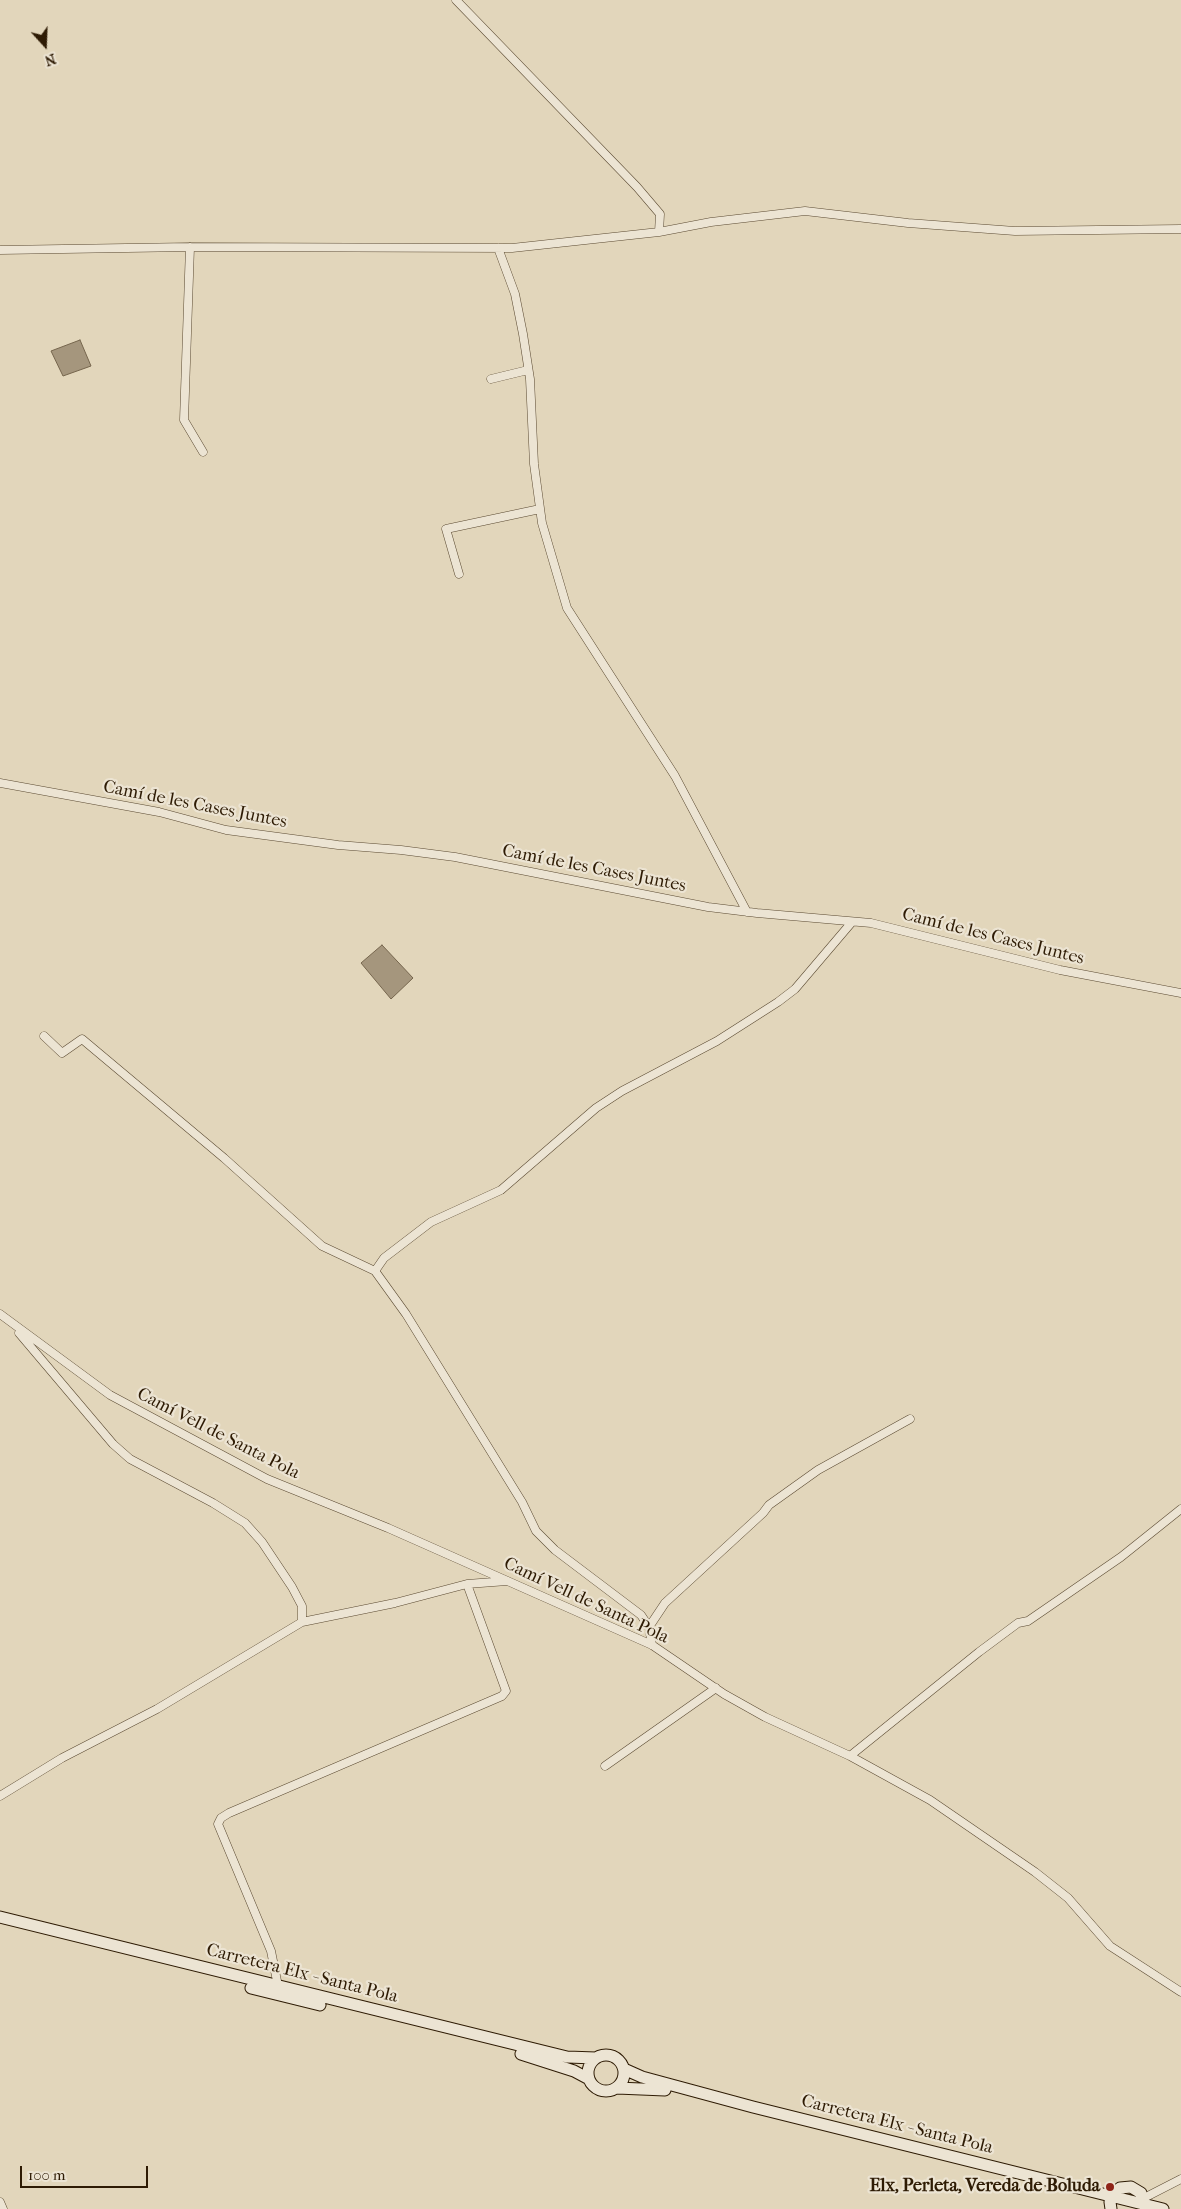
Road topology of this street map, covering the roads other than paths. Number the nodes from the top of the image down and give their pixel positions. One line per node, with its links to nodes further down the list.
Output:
1 (456, 0): 3 (street)
2 (1181, 228): 3 (street)
3 (659, 232): 5 (street)
4 (190, 247): 5 (street); 6 (street); 9 (street)
5 (498, 248): 7 (street)
6 (0, 250)
7 (528, 370): 8 (street); 10 (street)
8 (491, 379)
9 (203, 452)
10 (540, 509): 11 (street); 13 (street)
11 (459, 574)
12 (0, 783): 13 (street, Camí de les Cases Juntes)
13 (747, 912): 14 (street, Camí de les Cases Juntes)
14 (852, 922): 15 (street, Camí de les Cases Juntes); 17 (street)
15 (1181, 993)
16 (44, 1036): 17 (street)
17 (375, 1271): 25 (street)
18 (0, 1314): 19 (street, Camí Vell de Santa Pola)
19 (11, 1323): 22 (street, Camí Vell de Santa Pola); 24 (street)
20 (910, 1419): 25 (street)
21 (1181, 1509): 28 (street)
22 (509, 1581): 23 (street); 26 (street, Camí Vell de Santa Pola)
23 (467, 1584): 24 (street); 33 (street)
24 (302, 1622): 30 (street)
25 (649, 1627): 26 (street)
26 (652, 1645): 27 (street, Camí Vell de Santa Pola)
27 (716, 1688): 28 (street, Camí Vell de Santa Pola); 29 (street)
28 (850, 1756): 34 (street, Camí Vell de Santa Pola)
29 (604, 1766)
30 (0, 1796)
31 (0, 1917): 33 (main road, Carretera Elx - Santa Pola)
32 (0, 1923): 37 (main road, Carretera Elx - Santa Pola)
33 (278, 1986): 35 (main road, Carretera Elx - Santa Pola)
34 (1181, 1992)
35 (596, 2058): 36 (main road); 37 (main road)
36 (624, 2069): 38 (main road); 41 (main road, Carretera Elx - Santa Pola)
37 (589, 2079): 38 (main road)
38 (617, 2088): 41 (main road, Carretera Elx - Santa Pola)
39 (1181, 2179): 42 (street)
40 (0, 2202): 43 (street)
41 (1111, 2202): 42 (main road, Carretera Elx - Santa Pola); 42 (main road)
42 (1142, 2204): 44 (main road, Carretera Elx - Santa Pola)
43 (3, 2209)
44 (1163, 2209)

